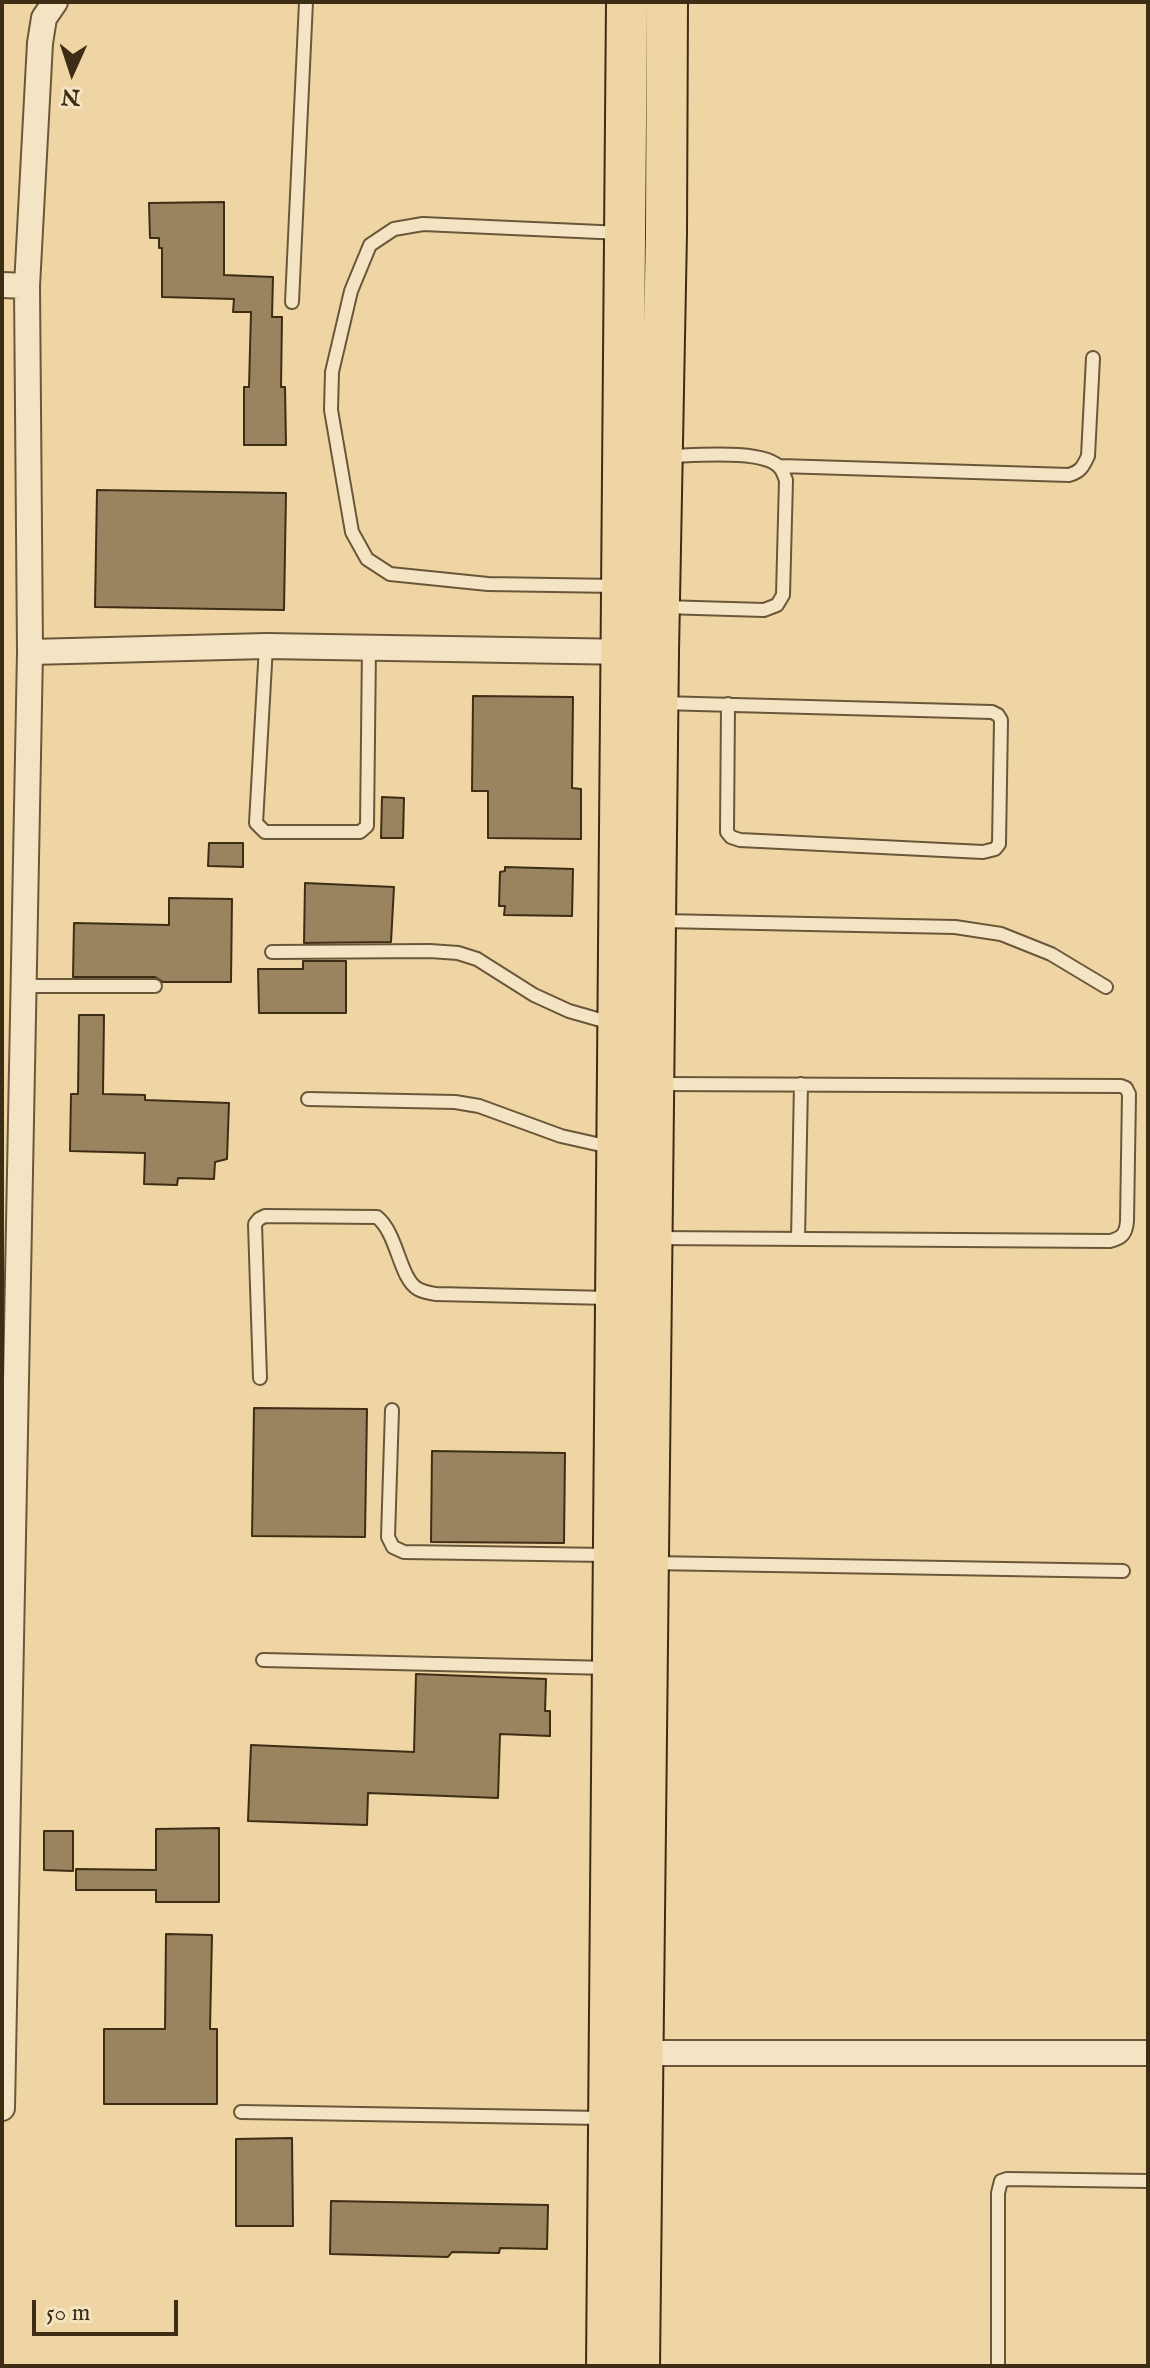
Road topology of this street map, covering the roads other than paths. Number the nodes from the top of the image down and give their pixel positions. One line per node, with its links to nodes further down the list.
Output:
1 (55, 2): 7 (street)
2 (306, 2): 8 (lane)
3 (627, 2): 5 (highway)
4 (667, 2): 10 (highway)
5 (625, 234): 12 (highway); 12 (lane)
6 (2, 285): 7 (street)
7 (27, 286): 16 (street)
8 (292, 302)
9 (1093, 358): 11 (lane)
10 (662, 456): 11 (lane); 13 (highway)
11 (780, 466): 13 (lane)
12 (622, 587): 17 (highway)
13 (659, 607): 17 (highway)
14 (266, 646): 15 (street); 15 (lane); 16 (street)
15 (369, 647): 17 (street)
16 (30, 652): 20 (street)
17 (640, 652): 18 (highway); 26 (highway)
18 (658, 703): 19 (lane); 21 (highway)
19 (728, 704): 19 (lane)
20 (13, 915): 23 (street)
21 (655, 921): 25 (lane); 27 (highway)
22 (272, 952): 26 (lane)
23 (23, 986): 24 (lane); 35 (street)
24 (155, 986)
25 (1106, 987)
26 (618, 1025): 30 (highway)
27 (653, 1084): 28 (lane); 31 (highway)
28 (801, 1084): 32 (lane); 32 (lane)
29 (308, 1099): 30 (lane)
30 (617, 1149): 33 (highway)
31 (652, 1238): 32 (lane); 37 (highway)
32 (798, 1239)
33 (616, 1298): 34 (lane); 37 (highway)
34 (260, 1378)
35 (9, 1386): 43 (street)
36 (392, 1410): 37 (lane)
37 (632, 1559): 38 (lane); 40 (highway); 41 (highway)
38 (1123, 1571)
39 (263, 1660): 40 (lane)
40 (613, 1668): 41 (highway)
41 (626, 2053): 42 (street); 45 (highway); 48 (highway)
42 (1148, 2053)
43 (2, 2108)
44 (241, 2112): 45 (lane)
45 (609, 2118): 47 (highway)
46 (1148, 2181): 49 (lane)
47 (607, 2366)
48 (639, 2366)
49 (998, 2366)

